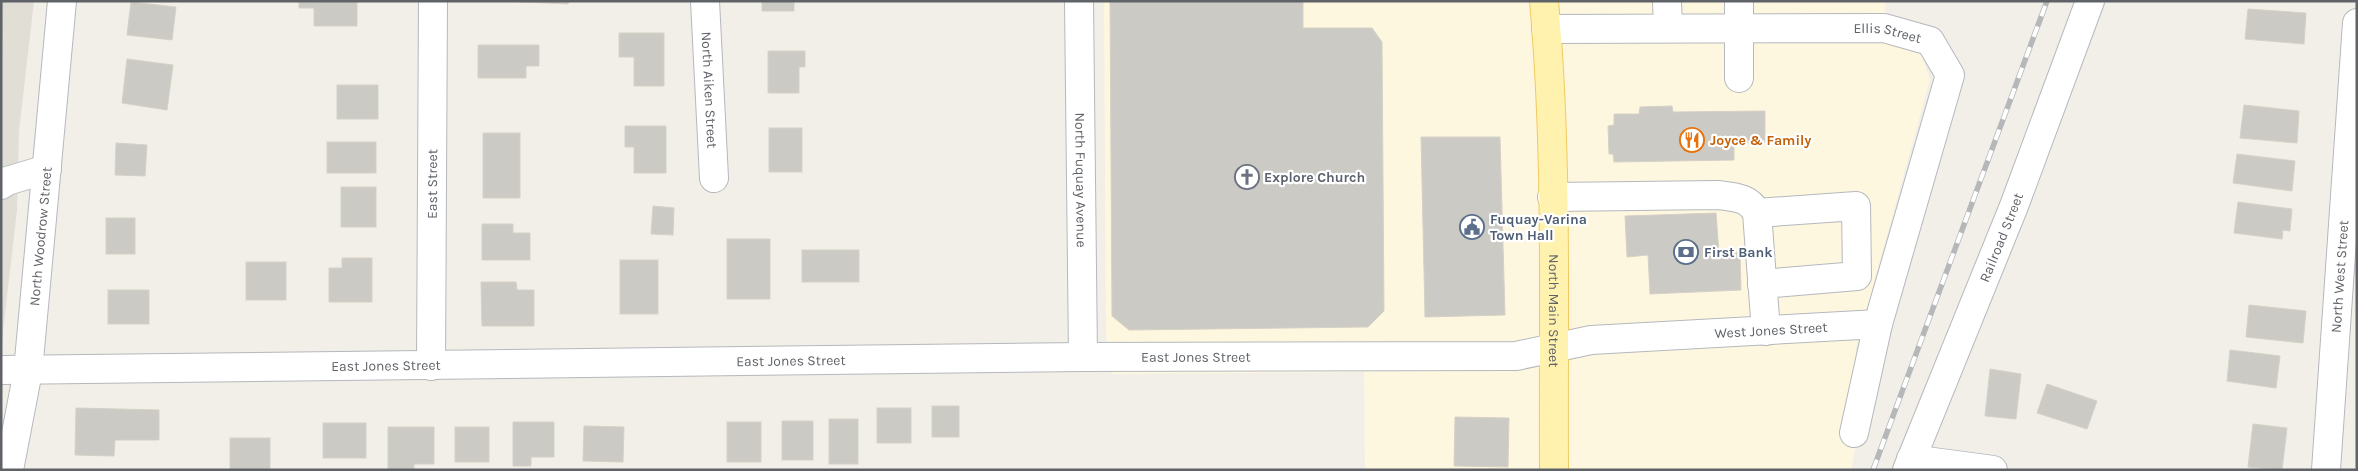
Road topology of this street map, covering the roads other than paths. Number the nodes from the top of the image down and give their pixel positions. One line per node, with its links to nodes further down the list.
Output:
1 (62, 1): 12 (street, North Woodrow Street)
2 (433, 1): 22 (street, East Street)
3 (705, 1): 13 (street, North Aiken Street)
4 (1078, 1): 21 (street, North Fuquay Avenue)
5 (1544, 1): 10 (main road, North Main Street)
6 (2090, 1): 25 (street, Railroad Street)
7 (1668, 14): 8 (street, Ellis Street); 10 (street, Ellis Street)
8 (1738, 14): 11 (street); 18 (street, Ellis Street)
9 (2357, 23): 29 (street, North West Street)
10 (1546, 29): 15 (main road, North Main Street)
11 (1739, 78)
12 (47, 169): 14 (street); 23 (street, North Woodrow Street)
13 (714, 178)
14 (1, 185)
15 (1552, 197): 16 (street); 20 (main road, North Main Street)
16 (1757, 213): 17 (street); 17 (street)
17 (1762, 284): 19 (street)
18 (1878, 324): 19 (street, West Jones Street); 24 (street)
19 (1766, 331): 20 (street, West Jones Street)
20 (1553, 348): 21 (street, East Jones Street); 27 (main road, North Main Street)
21 (1083, 357): 22 (street, East Jones Street)
22 (431, 366): 23 (street, East Jones Street)
23 (14, 370): 26 (street, North Woodrow Street)
24 (1854, 434)
25 (1909, 464): 28 (street)
26 (9, 470)
27 (1554, 470)
28 (1993, 470)
29 (2326, 470)

